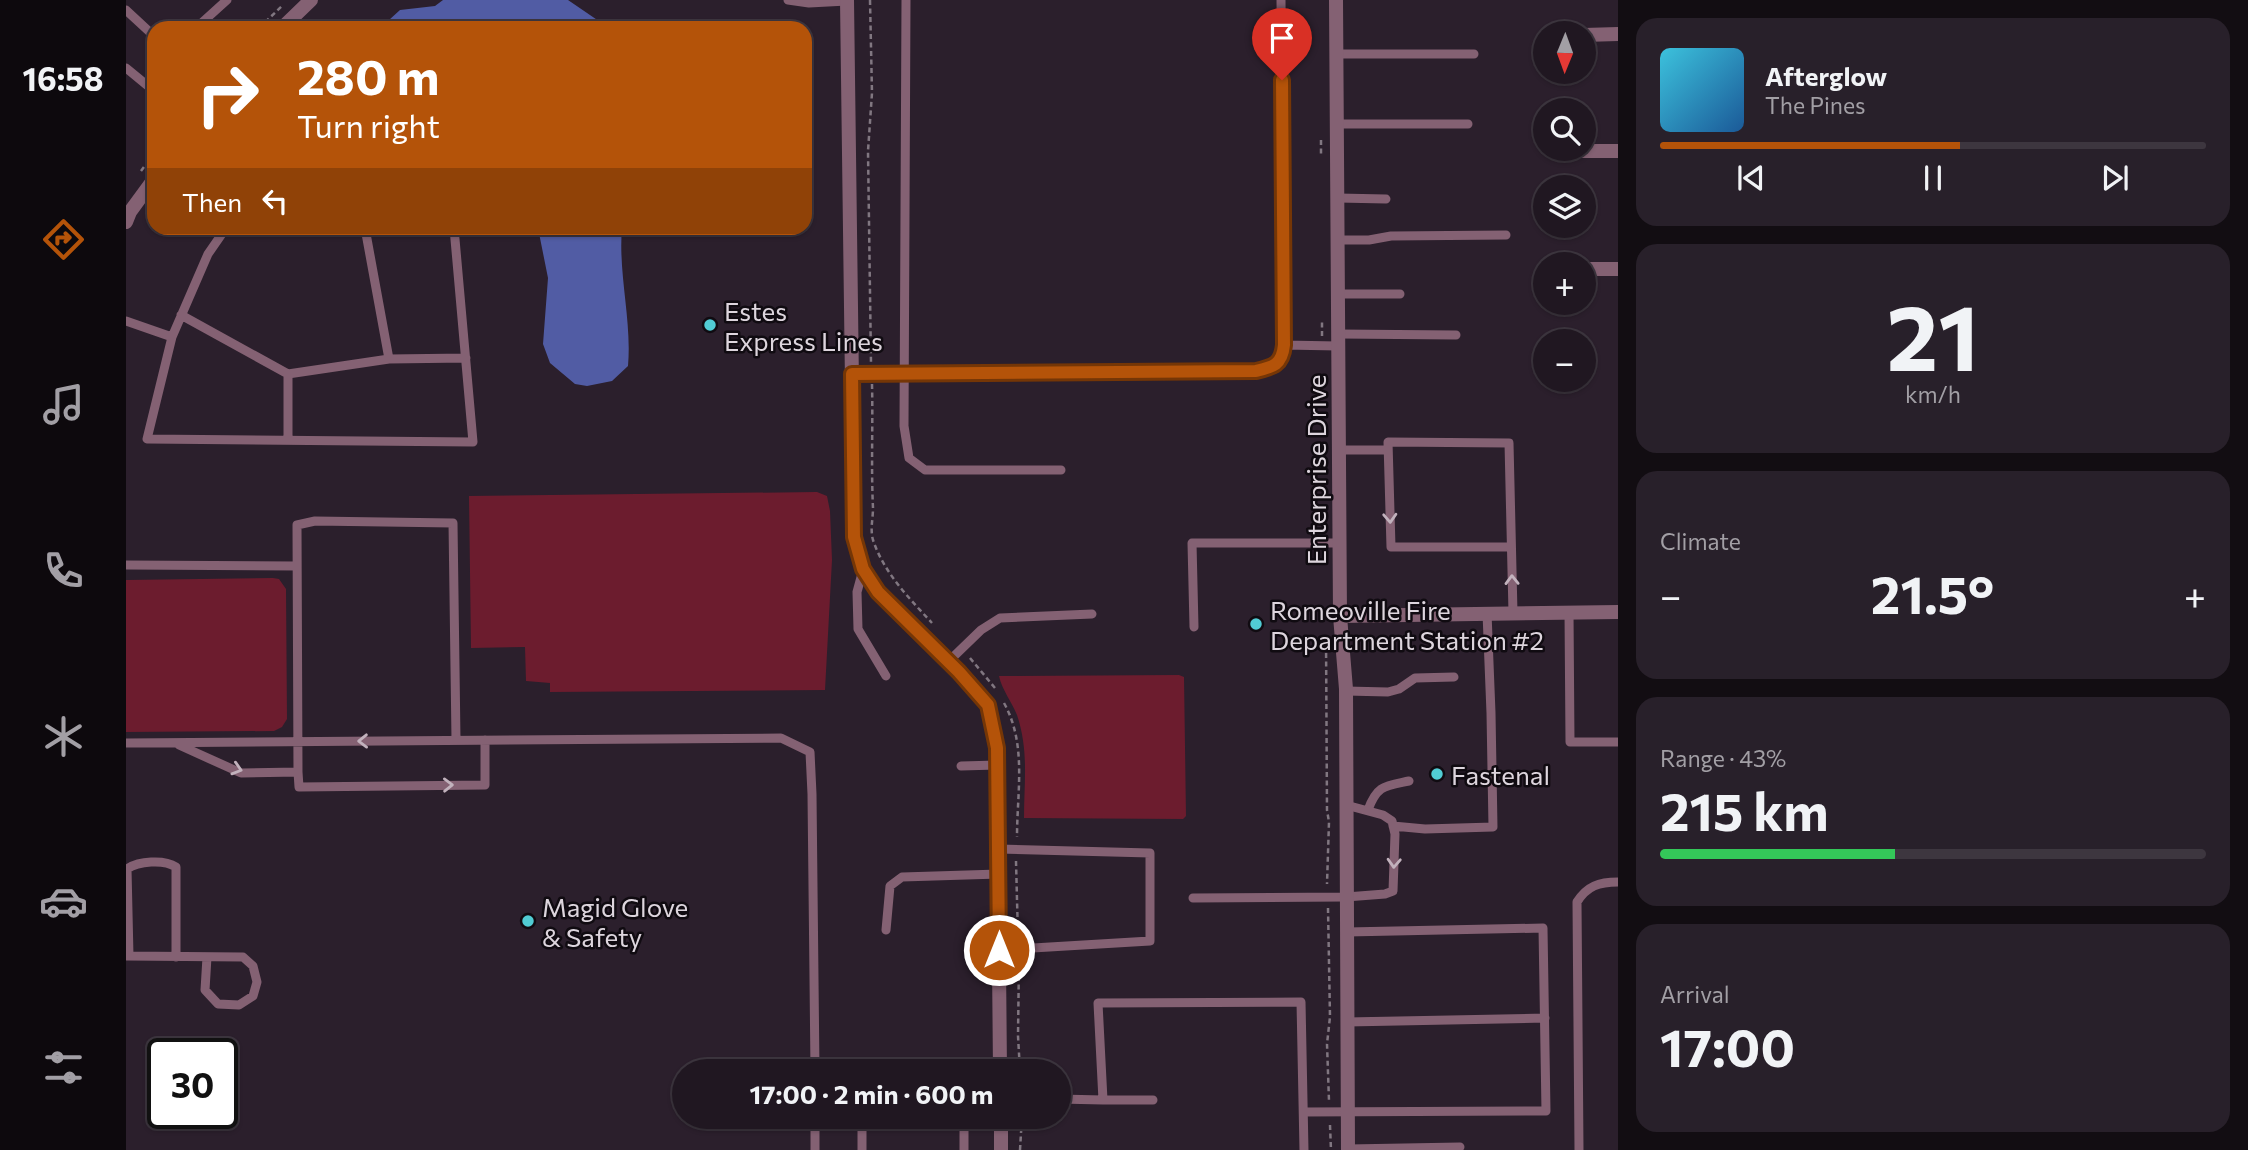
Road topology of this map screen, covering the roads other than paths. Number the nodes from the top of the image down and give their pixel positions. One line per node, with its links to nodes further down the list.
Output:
1 (227, 0): 9 (lane)
2 (312, 0): 10 (street)
3 (788, 0): 7 (lane)
4 (906, 0): 43 (lane)
5 (1281, 0): 40 (lane)
6 (1336, 0): 14 (street, Enterprise Drive)
7 (847, 1): 45 (street)
8 (126, 10): 11 (lane)
9 (204, 21)
10 (290, 21)
11 (147, 30)
12 (1618, 34): 13 (street)
13 (1596, 35)
14 (1337, 54): 15 (lane); 18 (street, Enterprise Drive)
15 (1474, 54)
16 (126, 68): 17 (lane)
17 (147, 84)
18 (1337, 124): 19 (lane); 23 (street, Enterprise Drive)
19 (1468, 124)
20 (1596, 151): 21 (street)
21 (1618, 151)
22 (147, 188): 25 (street)
23 (1338, 198): 24 (lane); 30 (street, Enterprise Drive)
24 (1386, 199)
25 (127, 215)
26 (221, 235): 35 (lane)
27 (366, 235): 42 (lane)
28 (455, 235): 41 (lane)
29 (1506, 235): 30 (lane)
30 (1338, 240): 33 (street, Enterprise Drive)
31 (1596, 269): 32 (street)
32 (1618, 269)
33 (1338, 294): 34 (lane); 39 (street, Enterprise Drive)
34 (1400, 294)
35 (181, 315): 38 (lane); 44 (lane)
36 (126, 321): 38 (lane)
37 (1456, 335): 39 (lane)
38 (172, 337): 46 (lane)
39 (1339, 340): 40 (lane); 47 (street, Enterprise Drive)
40 (1284, 345): 43 (lane)
41 (466, 358): 42 (lane); 46 (lane)
42 (389, 359): 44 (lane)
43 (903, 373): 45 (lane); 49 (lane)
44 (288, 374): 46 (lane)
45 (852, 374): 54 (street)
46 (288, 440)
47 (1339, 450): 48 (lane); 50 (street, Enterprise Drive)
48 (1387, 450): 51 (lane, one-way to 51); 51 (lane)
49 (1061, 470)
50 (1339, 543): 60 (street, Enterprise Drive); 61 (lane)
51 (1511, 547): 57 (lane, one-way to 51)
52 (126, 565): 53 (lane)
53 (297, 566): 66 (lane); 68 (lane)
54 (863, 570): 62 (street); 63 (lane)
55 (1618, 611): 56 (street)
56 (1570, 612): 57 (street); 69 (lane)
57 (1513, 613): 59 (street)
58 (1092, 614): 62 (lane)
59 (1487, 614): 60 (street); 78 (lane)
60 (1340, 616): 65 (street, Enterprise Drive)
61 (1194, 626)
62 (949, 662): 72 (street)
63 (886, 676)
64 (1454, 677): 65 (lane)
65 (1346, 691): 76 (street, Enterprise Drive)
66 (456, 740): 67 (lane); 68 (lane, one-way to 68)
67 (485, 740): 74 (lane, one-way to 67); 92 (lane)
68 (298, 742): 71 (lane); 74 (lane)
69 (1618, 742)
70 (126, 743): 71 (lane)
71 (174, 743): 74 (lane, one-way to 74)
72 (997, 765): 73 (lane); 79 (street)
73 (961, 766)
74 (299, 772)
75 (1409, 781): 77 (lane)
76 (1346, 805): 77 (lane); 82 (street, Enterprise Drive)
77 (1368, 810): 78 (lane)
78 (1394, 830): 82 (lane, one-way to 82)
79 (999, 849): 80 (street); 86 (lane)
80 (999, 874): 84 (lane); 86 (street)
81 (1618, 882): 110 (lane)
82 (1346, 897): 83 (lane); 85 (street, Enterprise Drive)
83 (1193, 898)
84 (886, 930)
85 (1346, 932): 90 (lane); 91 (street, Enterprise Drive)
86 (999, 950): 93 (street)
87 (127, 957): 88 (lane); 88 (lane)
88 (176, 957): 89 (lane)
89 (207, 957): 89 (lane)
90 (1545, 1018): 91 (lane); 98 (lane)
91 (1347, 1022): 98 (street, Enterprise Drive)
92 (815, 1059)
93 (1000, 1059)
94 (1071, 1099): 95 (lane)
95 (1103, 1100): 96 (lane); 97 (lane)
96 (1153, 1100)
97 (1304, 1112): 98 (lane); 109 (lane)
98 (1349, 1113): 104 (street, Enterprise Drive)
99 (815, 1129): 105 (lane)
100 (862, 1129): 106 (lane)
101 (964, 1129): 107 (lane)
102 (1001, 1129): 108 (street)
103 (1460, 1147): 104 (lane)
104 (1348, 1149)
105 (815, 1150)
106 (862, 1150)
107 (964, 1150)
108 (1001, 1150)
109 (1304, 1150)
110 (1579, 1150)

